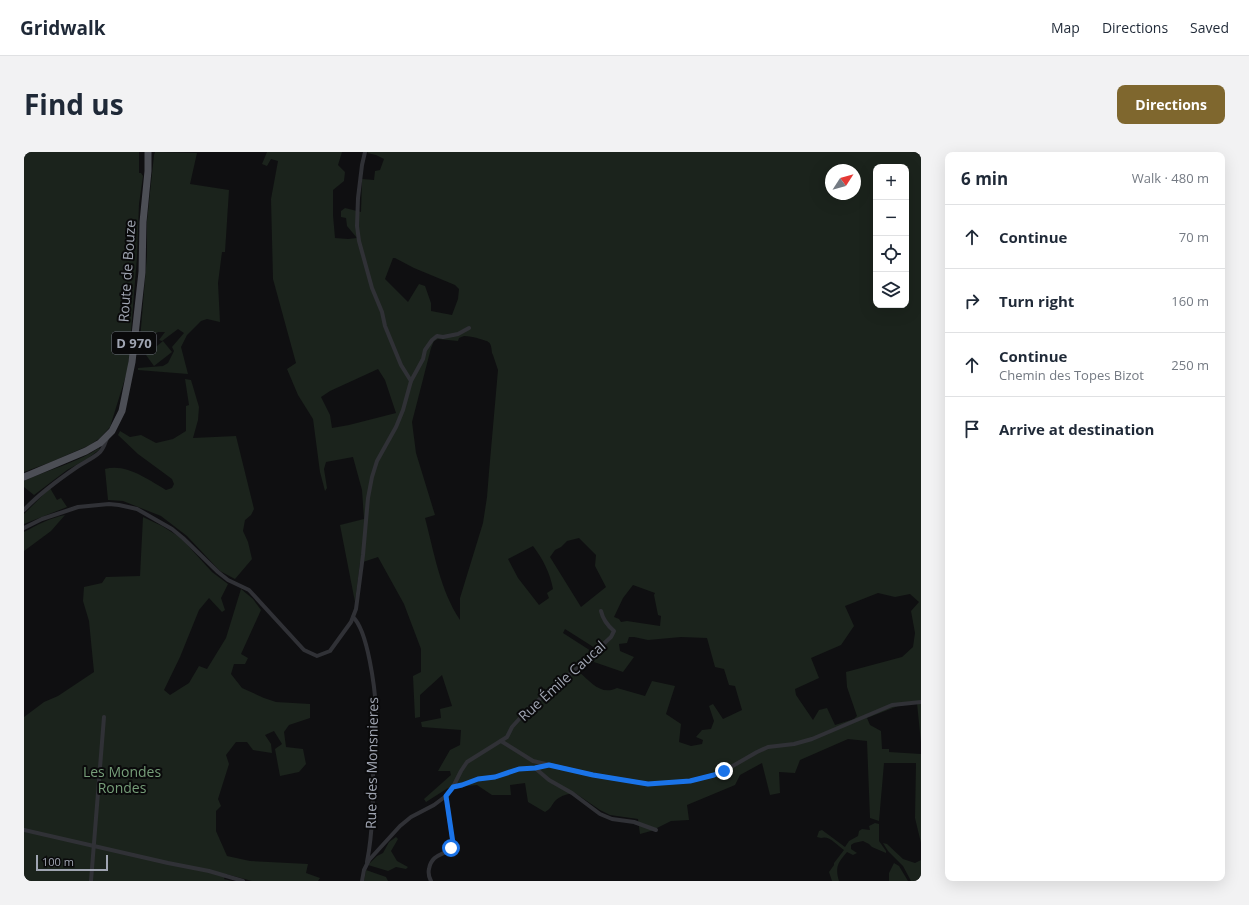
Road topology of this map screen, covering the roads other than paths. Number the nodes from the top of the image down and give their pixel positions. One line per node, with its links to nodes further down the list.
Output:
1 (148, 152): 5 (main road, Route de Bouze / D 970)
2 (365, 152): 4 (street)
3 (469, 328): 4 (street)
4 (411, 381): 10 (street)
5 (107, 437): 6 (main road, Route de Bouze / D 970); 7 (street)
6 (24, 477)
7 (24, 510)
8 (24, 528): 10 (street)
9 (601, 610): 13 (street, Rue Émile Caucal)
10 (353, 617): 21 (street, Rue des Monsnieres)
11 (921, 702): 14 (street)
12 (104, 717): 20 (street)
13 (501, 741): 14 (street); 16 (street, Rue Émile Caucal)
14 (549, 765): 15 (street)
15 (535, 768): 16 (street); 19 (street)
16 (453, 787): 17 (street, Rue Émile Caucal)
17 (446, 796): 21 (street, Rue Émile Caucal); 25 (street)
18 (24, 830): 20 (street)
19 (656, 830)
20 (93, 846): 22 (street); 23 (street)
21 (366, 865): 24 (street, Rue des Monsnieres)
22 (91, 881)
23 (243, 881)
24 (362, 881)
25 (431, 881)

